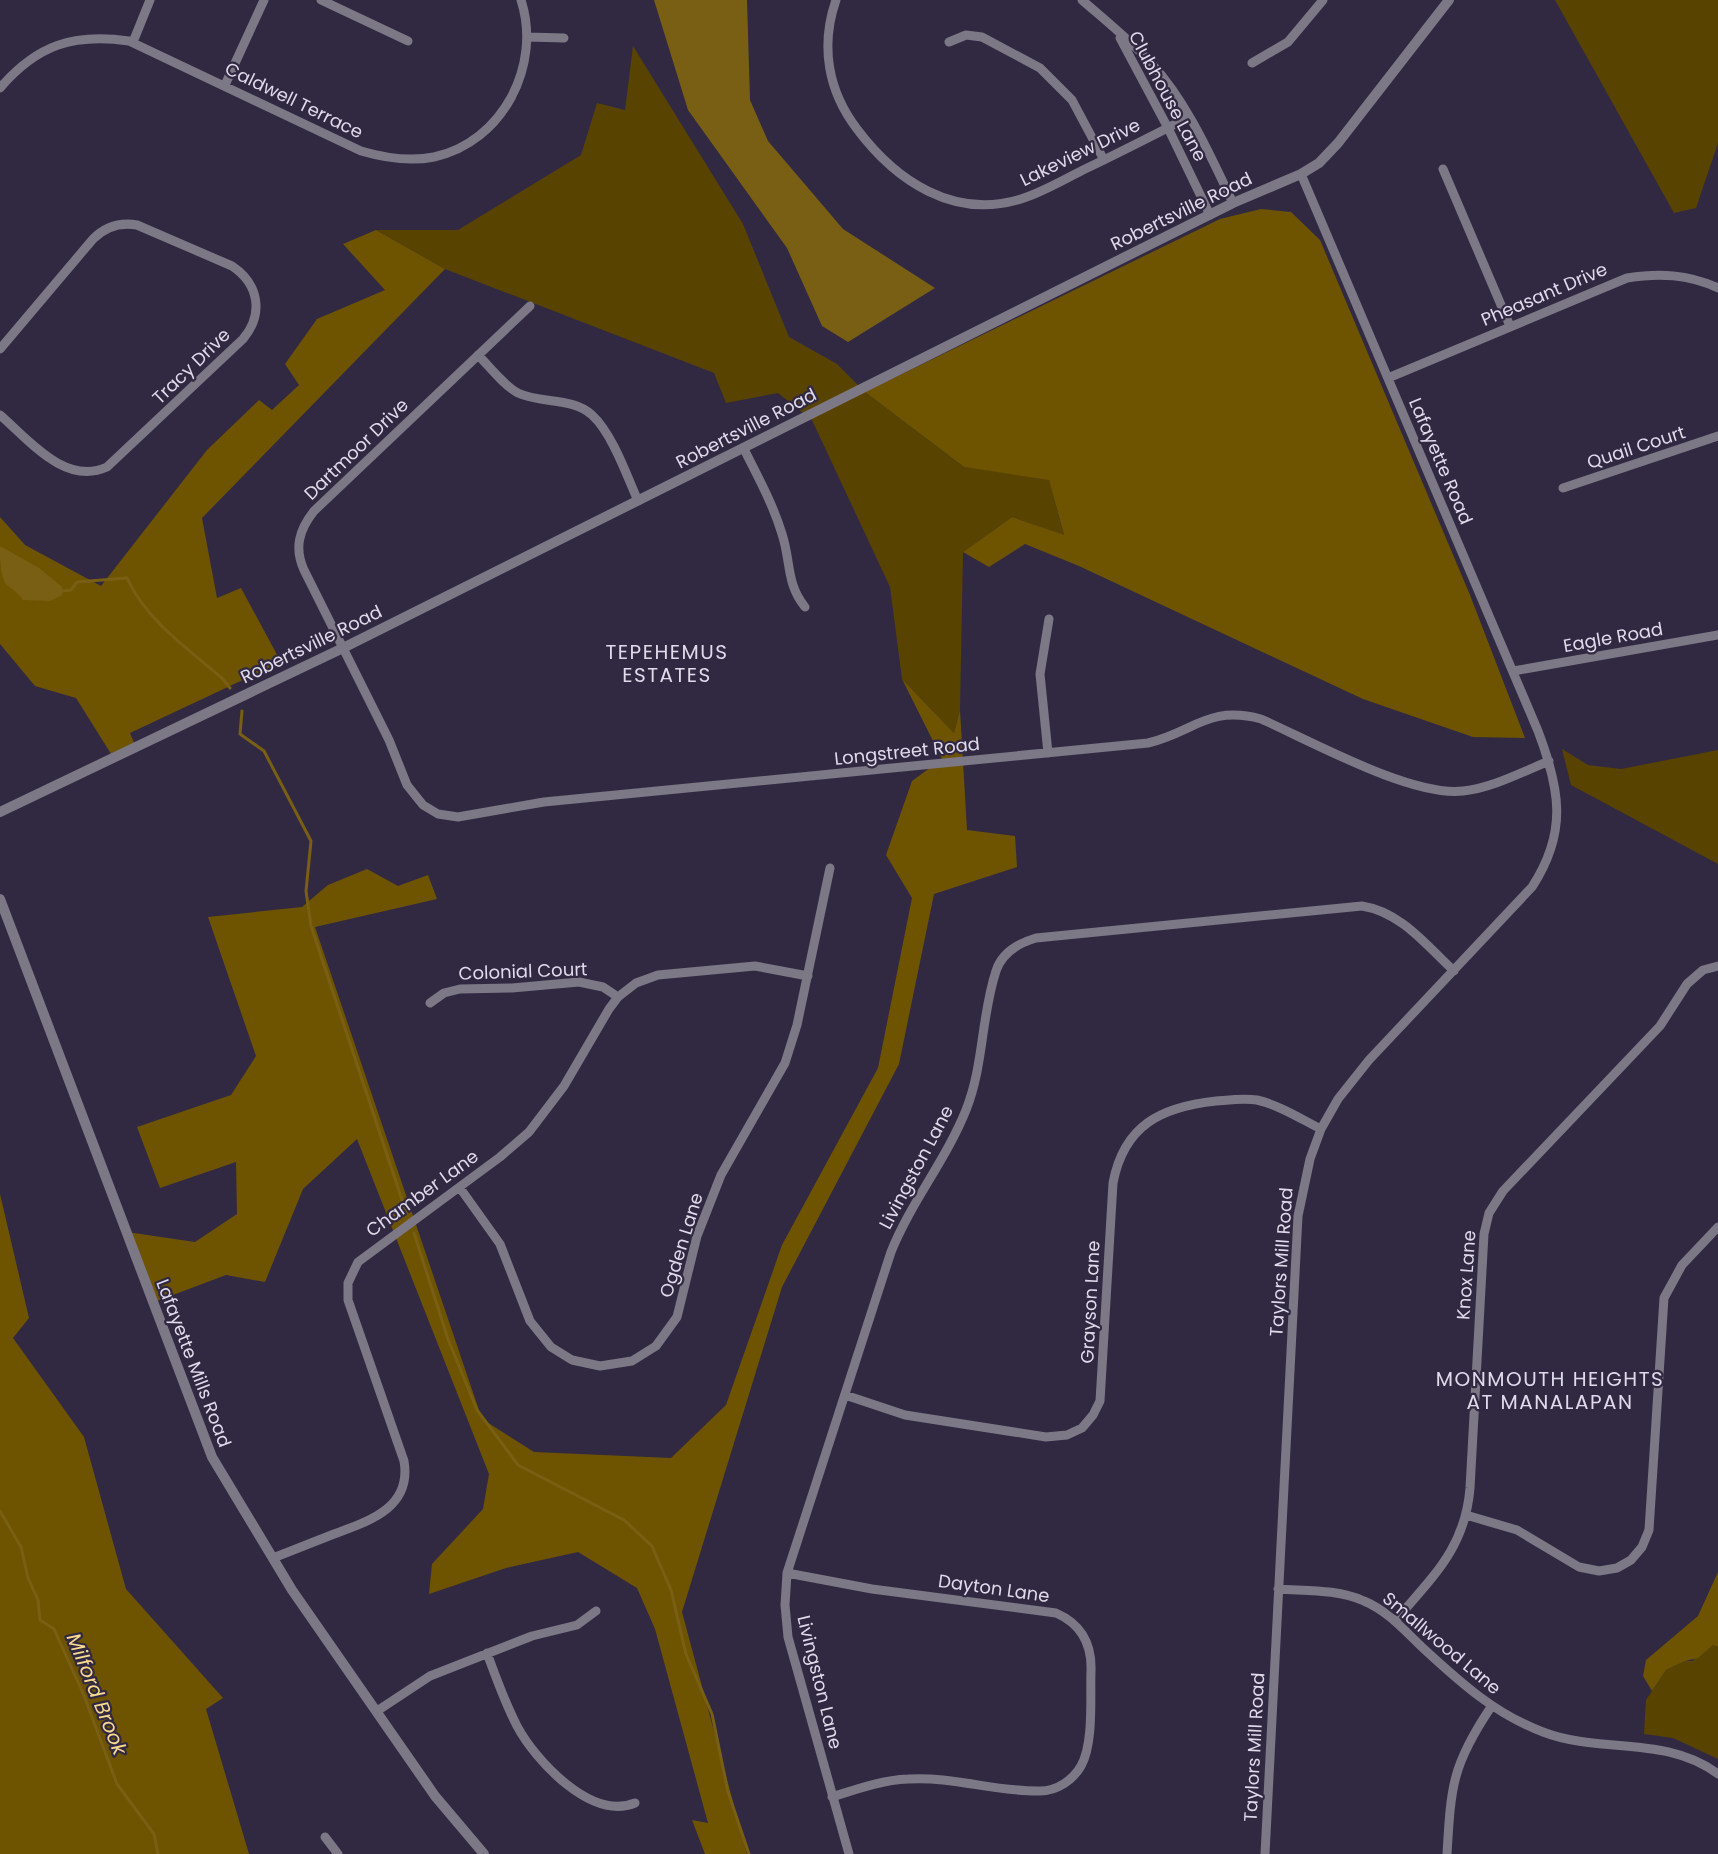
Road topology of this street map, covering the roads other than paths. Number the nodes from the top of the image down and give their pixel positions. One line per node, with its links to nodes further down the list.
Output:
1 (150, 0): 13 (street)
2 (264, 0): 16 (street)
3 (321, 0): 12 (street)
4 (520, 0): 10 (street, Caldwell Terrace)
5 (836, 0): 20 (street, Lakeview Drive)
6 (1082, 0): 9 (street, Clubhouse Lane)
7 (1323, 0): 15 (street)
8 (1449, 0): 22 (street, Robertsville Road)
9 (1112, 26): 18 (street, Clubhouse Lane); 19 (street, Clubhouse Lane)
10 (528, 37): 11 (street); 16 (street, Caldwell Terrace)
11 (564, 38)
12 (408, 41)
13 (133, 42): 16 (street, Caldwell Terrace); 17 (street, Caldwell Terrace)
14 (949, 42): 20 (street)
15 (1252, 63)
16 (225, 85)
17 (0, 88)
18 (1190, 117): 19 (street, Lakeview Drive); 23 (street, Clubhouse Lane)
19 (1168, 128): 20 (street, Lakeview Drive); 24 (street, Clubhouse Lane)
20 (1104, 160)
21 (1443, 169): 27 (street)
22 (1301, 174): 23 (street, Robertsville Road); 30 (street, Lafayette Road)
23 (1233, 203): 24 (street, Robertsville Road)
24 (1210, 215): 33 (street, Robertsville Road)
25 (1718, 288): 27 (street, Pheasant Drive)
26 (530, 306): 29 (street, Dartmoor Drive)
27 (1510, 326): 30 (street, Pheasant Drive)
28 (0, 349): 31 (street, Tracy Drive)
29 (478, 355): 35 (street); 39 (street, Dartmoor Drive)
30 (1388, 378): 40 (street, Lafayette Road)
31 (0, 416)
32 (1718, 436): 34 (street, Quail Court)
33 (744, 449): 35 (street, Robertsville Road); 36 (street)
34 (1563, 488)
35 (638, 501): 39 (street, Robertsville Road)
36 (805, 608)
37 (1049, 619): 41 (street)
38 (1718, 635): 40 (street, Eagle Road)
39 (343, 648): 41 (street, Longstreet Road); 43 (street, Robertsville Road)
40 (1513, 671): 42 (street, Lafayette Road)
41 (1048, 753): 42 (street, Longstreet Road)
42 (1549, 761): 47 (street, Taylors Mill Road)
43 (0, 812)
44 (830, 868): 48 (street, Ogden Lane)
45 (0, 899): 56 (street, Lafayette Mills Road)
46 (1718, 966): 55 (street, Knox Lane)
47 (1454, 971): 51 (street, Taylors Mill Road); 54 (street, Livingston Lane)
48 (807, 976): 49 (street, Chamber Lane); 52 (street, Ogden Lane)
49 (618, 997): 50 (street, Colonial Court); 52 (street, Chamber Lane)
50 (430, 1003)
51 (1321, 1129): 54 (street, Grayson Lane); 58 (street, Taylors Mill Road)
52 (460, 1188): 56 (street, Chamber Lane)
53 (1718, 1227): 55 (street)
54 (845, 1395): 57 (street, Livingston Lane)
55 (1466, 1515): 60 (street, Knox Lane)
56 (273, 1558): 63 (street, Lafayette Mills Road)
57 (787, 1573): 65 (street, Livingston Lane); 65 (street, Dayton Lane)
58 (1278, 1589): 60 (street, Smallwood Lane); 71 (street, Taylors Mill Road)
59 (596, 1611): 61 (street)
60 (1395, 1621): 62 (street, Smallwood Lane)
61 (487, 1653): 63 (street); 66 (street)
62 (1491, 1707): 64 (street, Smallwood Lane); 72 (street)
63 (377, 1711): 69 (street, Lafayette Mills Road)
64 (1718, 1774)
65 (832, 1797): 70 (street, Livingston Lane)
66 (635, 1803)
67 (325, 1837): 68 (street)
68 (338, 1854)
69 (484, 1854)
70 (849, 1854)
71 (1265, 1854)
72 (1447, 1854)

